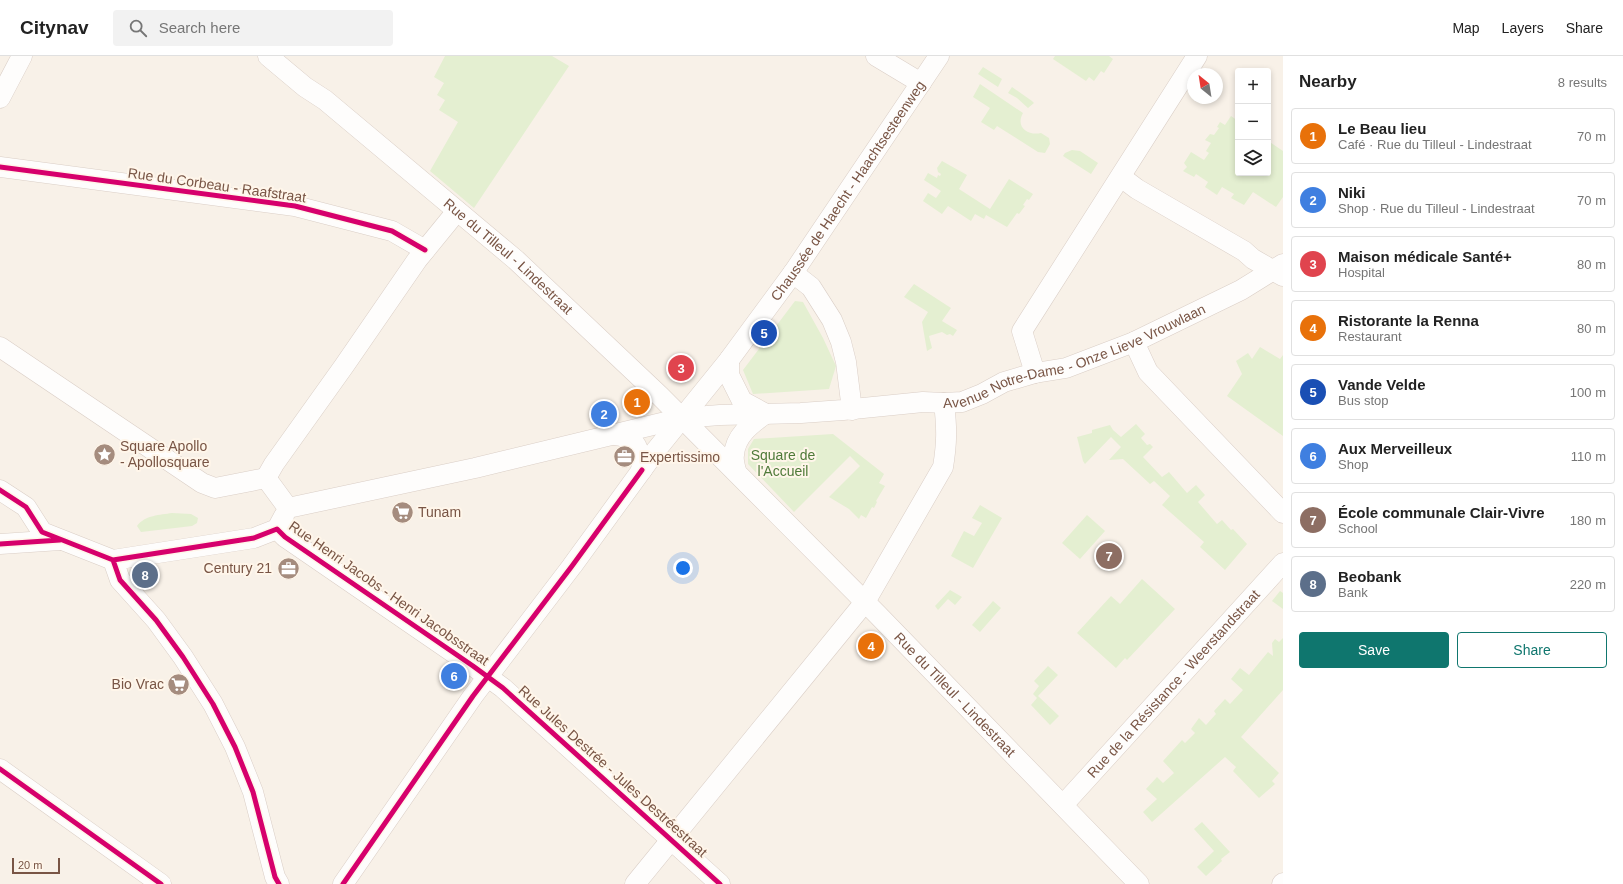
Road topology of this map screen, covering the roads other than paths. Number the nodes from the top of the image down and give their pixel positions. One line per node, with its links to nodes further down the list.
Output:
1 (22, 56): 7 (street)
2 (268, 56): 10 (street, Rue du Tilleul - Lindestraat)
3 (876, 56): 6 (street)
4 (938, 56): 6 (street, Chaussée de Haecht - Haachtsesteenweg)
5 (1197, 56): 9 (street)
6 (921, 82): 13 (street, Chaussée de Haecht - Haachtsesteenweg)
7 (0, 98)
8 (0, 167): 11 (street, Rue du Corbeau - Raafstraat)
9 (1121, 177): 12 (street); 17 (street)
10 (456, 211): 11 (street); 21 (street, Rue du Tilleul - Lindestraat)
11 (424, 250): 25 (street)
12 (1280, 270): 14 (street, Avenue Notre-Dame - Onze Lieve Vrouwlaan)
13 (794, 272): 16 (street, Chaussée de Haecht - Haachtsesteenweg); 19 (street)
14 (1134, 342): 17 (street, Avenue Notre-Dame - Onze Lieve Vrouwlaan); 28 (street)
15 (0, 347): 25 (street)
16 (729, 360): 20 (street); 21 (street, Chaussée de Haecht - Haachtsesteenweg)
17 (1035, 373): 18 (street, Avenue Notre-Dame - Onze Lieve Vrouwlaan)
18 (944, 403): 19 (street, Avenue Notre-Dame - Onze Lieve Vrouwlaan); 34 (street)
19 (852, 410): 20 (street, Avenue Notre-Dame - Onze Lieve Vrouwlaan)
20 (765, 414): 21 (street, Avenue Notre-Dame - Onze Lieve Vrouwlaan); 24 (street)
21 (682, 418): 22 (street, Avenue Notre-Dame - Onze Lieve Vrouwlaan); 23 (street, Chaussée de Haecht - Haachtsesteenweg); 24 (street, Rue du Tilleul - Lindestraat)
22 (615, 435): 23 (street); 27 (street, Avenue Notre-Dame - Onze Lieve Vrouwlaan)
23 (642, 470): 35 (street, Chaussée de Haecht - Haachtsesteenweg)
24 (736, 471): 34 (street, Rue du Tilleul - Lindestraat)
25 (266, 478): 27 (street)
26 (0, 490): 30 (street)
27 (288, 508): 29 (street)
28 (1283, 513)
29 (277, 528): 32 (street); 35 (street, Rue Henri Jacobs - Henri Jacobsstraat)
30 (66, 540): 31 (street); 32 (street)
31 (0, 544)
32 (113, 560): 40 (street)
33 (1283, 563): 37 (street, Rue de la Résistance - Weerstandstraat)
34 (865, 602): 37 (street, Rue du Tilleul - Lindestraat); 38 (street)
35 (488, 676): 38 (street, Rue Jules Destrée - Jules Destréestraat); 41 (street, Chaussée de Haecht - Haachtsesteenweg)
36 (0, 770): 39 (street)
37 (1063, 805): 44 (street, Rue du Tilleul - Lindestraat)
38 (671, 840): 42 (street); 43 (street, Rue Jules Destrée - Jules Destréestraat)
39 (161, 884)
40 (279, 884)
41 (343, 884)
42 (635, 884)
43 (720, 884)
44 (1139, 884)

